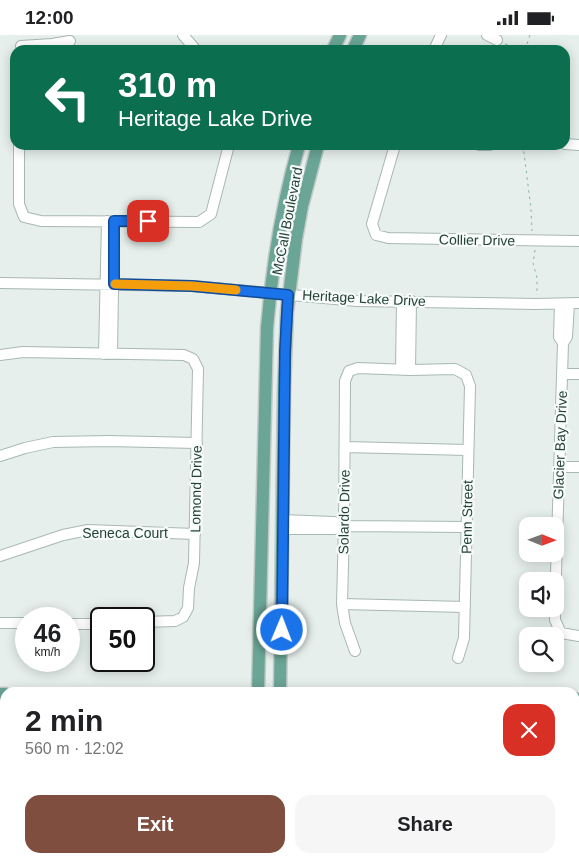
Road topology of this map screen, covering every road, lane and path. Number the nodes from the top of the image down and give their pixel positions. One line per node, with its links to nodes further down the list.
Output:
1 (184, 35): 5 (street)
2 (492, 38): 6 (path)
3 (70, 41): 4 (street)
4 (21, 44)
5 (192, 45)
6 (506, 45)
7 (19, 150): 13 (street)
8 (228, 150): 13 (street)
9 (298, 150): 18 (main road, McCall Boulevard)
10 (317, 150): 20 (main road, McCall Boulevard)
11 (394, 150): 14 (street, Collier Drive)
12 (524, 150): 14 (path)
13 (110, 221): 17 (street)
14 (534, 241): 15 (street, Collier Drive); 19 (path)
15 (579, 241)
16 (0, 283): 17 (street, Heritage Lake Drive)
17 (110, 284): 18 (street, Heritage Lake Drive); 23 (street)
18 (270, 293): 20 (street, Heritage Lake Drive); 49 (main road, McCall Boulevard)
19 (537, 293)
20 (288, 295): 21 (street, Heritage Lake Drive); 34 (main road, McCall Boulevard)
21 (406, 301): 22 (street, Heritage Lake Drive); 25 (street)
22 (569, 304): 26 (street, Glacier Bay Drive)
23 (108, 354): 24 (street); 28 (street, Lomond Drive)
24 (0, 355)
25 (406, 370): 29 (street, Solardo Drive); 30 (street, Penn Street)
26 (562, 374): 27 (street); 32 (street, Glacier Bay Drive)
27 (579, 374)
28 (197, 443): 31 (street); 37 (street, Lomond Drive)
29 (345, 447): 30 (street); 35 (street, Solardo Drive)
30 (468, 450): 36 (street, Penn Street)
31 (0, 456)
32 (559, 467): 33 (street); 39 (street, Glacier Bay Drive)
33 (579, 467)
34 (282, 525): 35 (street); 50 (main road, McCall Boulevard)
35 (344, 526): 36 (street); 40 (street, Solardo Drive)
36 (467, 527): 41 (street, Penn Street)
37 (195, 534): 38 (street, Seneca Court); 43 (street, Lomond Drive)
38 (0, 556)
39 (556, 572)
40 (342, 605): 41 (street); 47 (street, Solardo Drive)
41 (465, 607): 48 (street, Penn Street)
42 (555, 617): 46 (street, Glacier Bay Drive)
43 (155, 622)
44 (0, 623): 45 (street)
45 (15, 623)
46 (579, 636)
47 (355, 651)
48 (458, 657)
49 (258, 687)
50 (280, 687)

